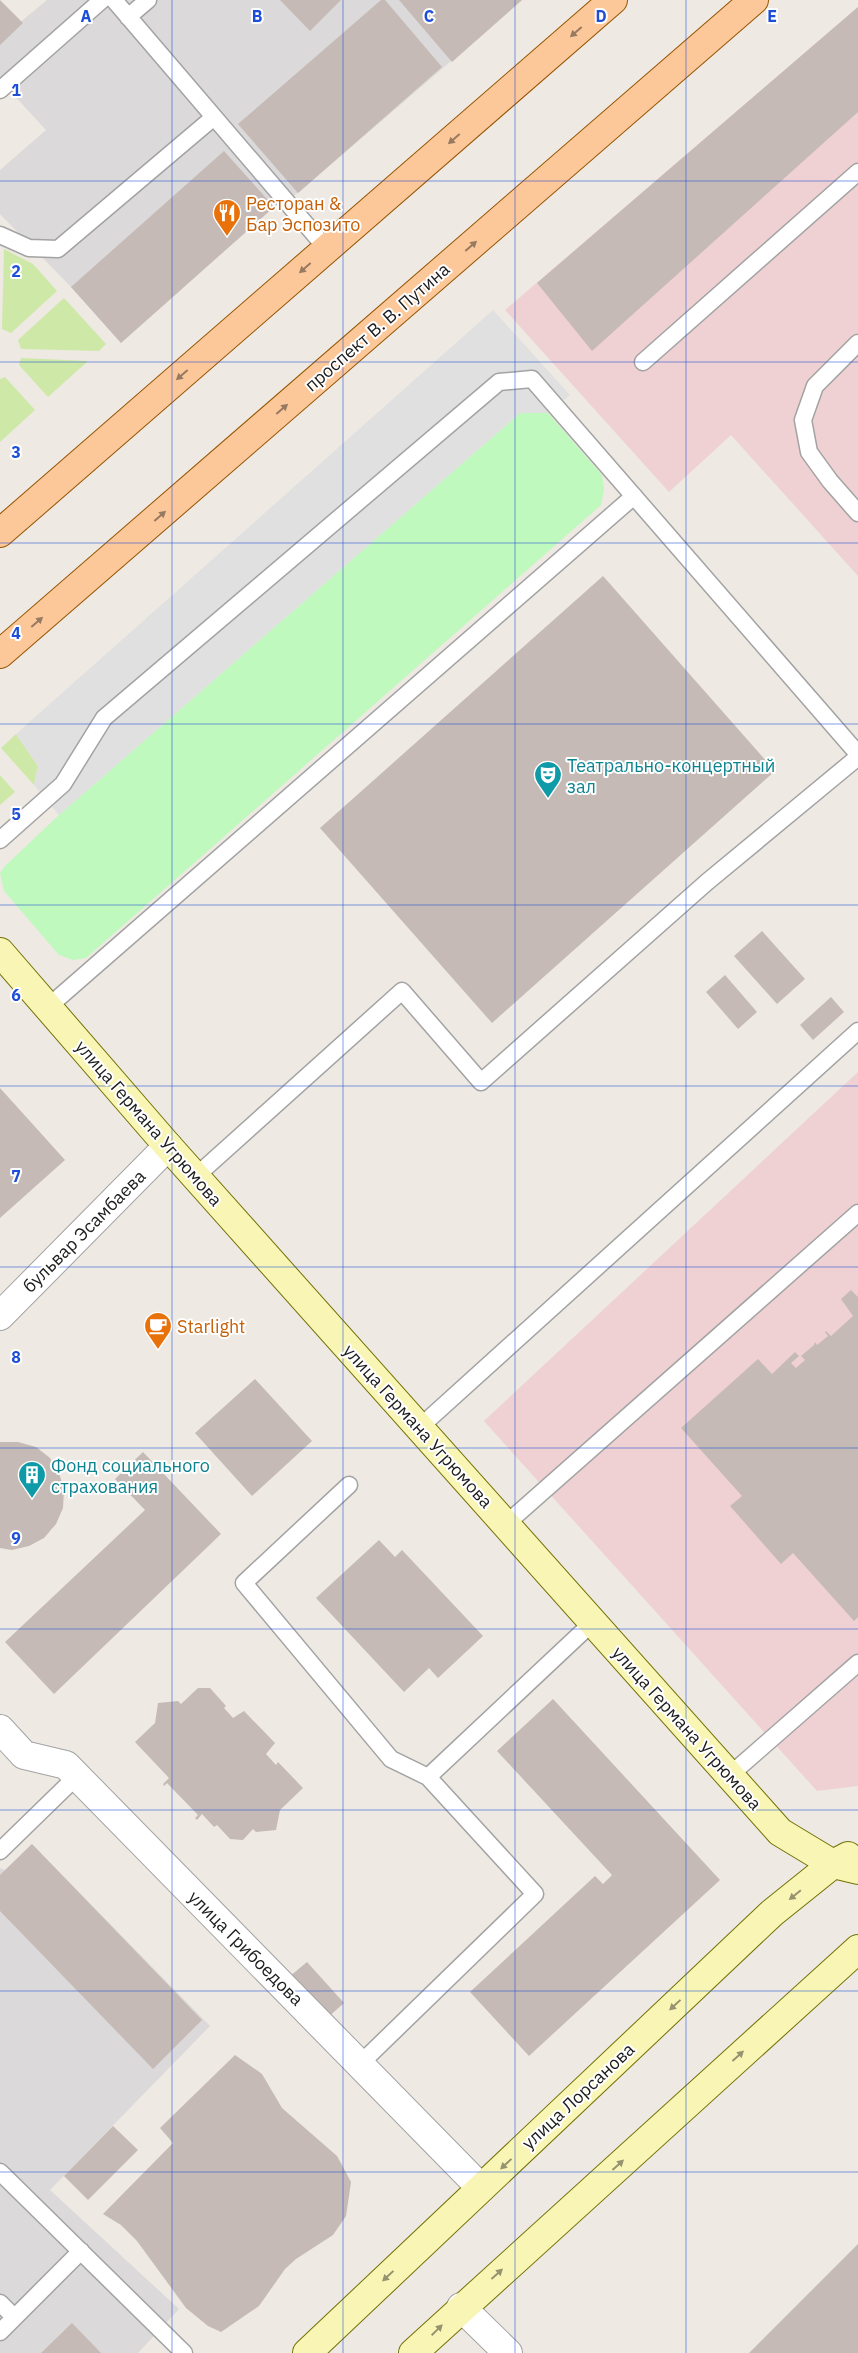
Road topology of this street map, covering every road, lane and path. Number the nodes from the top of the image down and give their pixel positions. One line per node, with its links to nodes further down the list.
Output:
1 (102, 0): 7 (lane)
2 (114, 0): 6 (lane)
3 (148, 0): 6 (lane)
4 (613, 0): 11 (main road, one-way to 11)
5 (754, 0): 17 (main road, проспект В. В. Путина, one-way to 5)
6 (128, 17): 8 (lane)
7 (0, 90)
8 (214, 117): 10 (lane); 11 (lane)
9 (858, 172): 13 (lane)
10 (0, 235)
11 (327, 250): 16 (main road, one-way to 16)
12 (858, 343): 15 (lane)
13 (643, 362)
14 (634, 496): 18 (lane); 19 (lane); 21 (lane)
15 (858, 513)
16 (0, 534)
17 (0, 654)
18 (858, 755): 24 (lane)
19 (0, 840)
20 (0, 952): 21 (main road, улица Германа Угрюмова)
21 (48, 1007): 23 (main road, улица Германа Угрюмова)
22 (858, 1031): 27 (lane)
23 (168, 1146): 24 (main road, улица Германа Угрюмова); 26 (street, бульвар Эсамбаева)
24 (195, 1177): 27 (main road, улица Германа Угрюмова)
25 (858, 1213): 29 (lane)
26 (0, 1316)
27 (420, 1427): 29 (main road, улица Германа Угрюмова)
28 (349, 1485): 35 (lane)
29 (506, 1524): 30 (main road, улица Германа Угрюмова)
30 (593, 1622): 33 (main road, улица Германа Угрюмова); 35 (lane)
31 (858, 1663): 33 (lane)
32 (0, 1729): 34 (street, улица Грибоедова)
33 (730, 1775): 38 (main road, улица Германа Угрюмова)
34 (77, 1776): 36 (lane); 40 (street, улица Грибоедова)
35 (428, 1777): 40 (lane)
36 (0, 1851)
37 (858, 1851): 38 (main road, улица Лорсанова)
38 (845, 1867): 42 (main road, улица Лорсанова, one-way to 42)
39 (858, 1949): 45 (main road, one-way to 39)
40 (360, 2064): 42 (street, улица Грибоедова)
41 (0, 2172): 43 (lane)
42 (481, 2188): 49 (main road, улица Лорсанова, one-way to 49)
43 (80, 2251): 46 (lane); 48 (lane)
44 (0, 2303): 46 (lane)
45 (461, 2307): 50 (main road, one-way to 45); 51 (street)
46 (14, 2317): 47 (lane)
47 (0, 2332)
48 (184, 2353)
49 (307, 2353)
50 (413, 2353)
51 (508, 2353)

